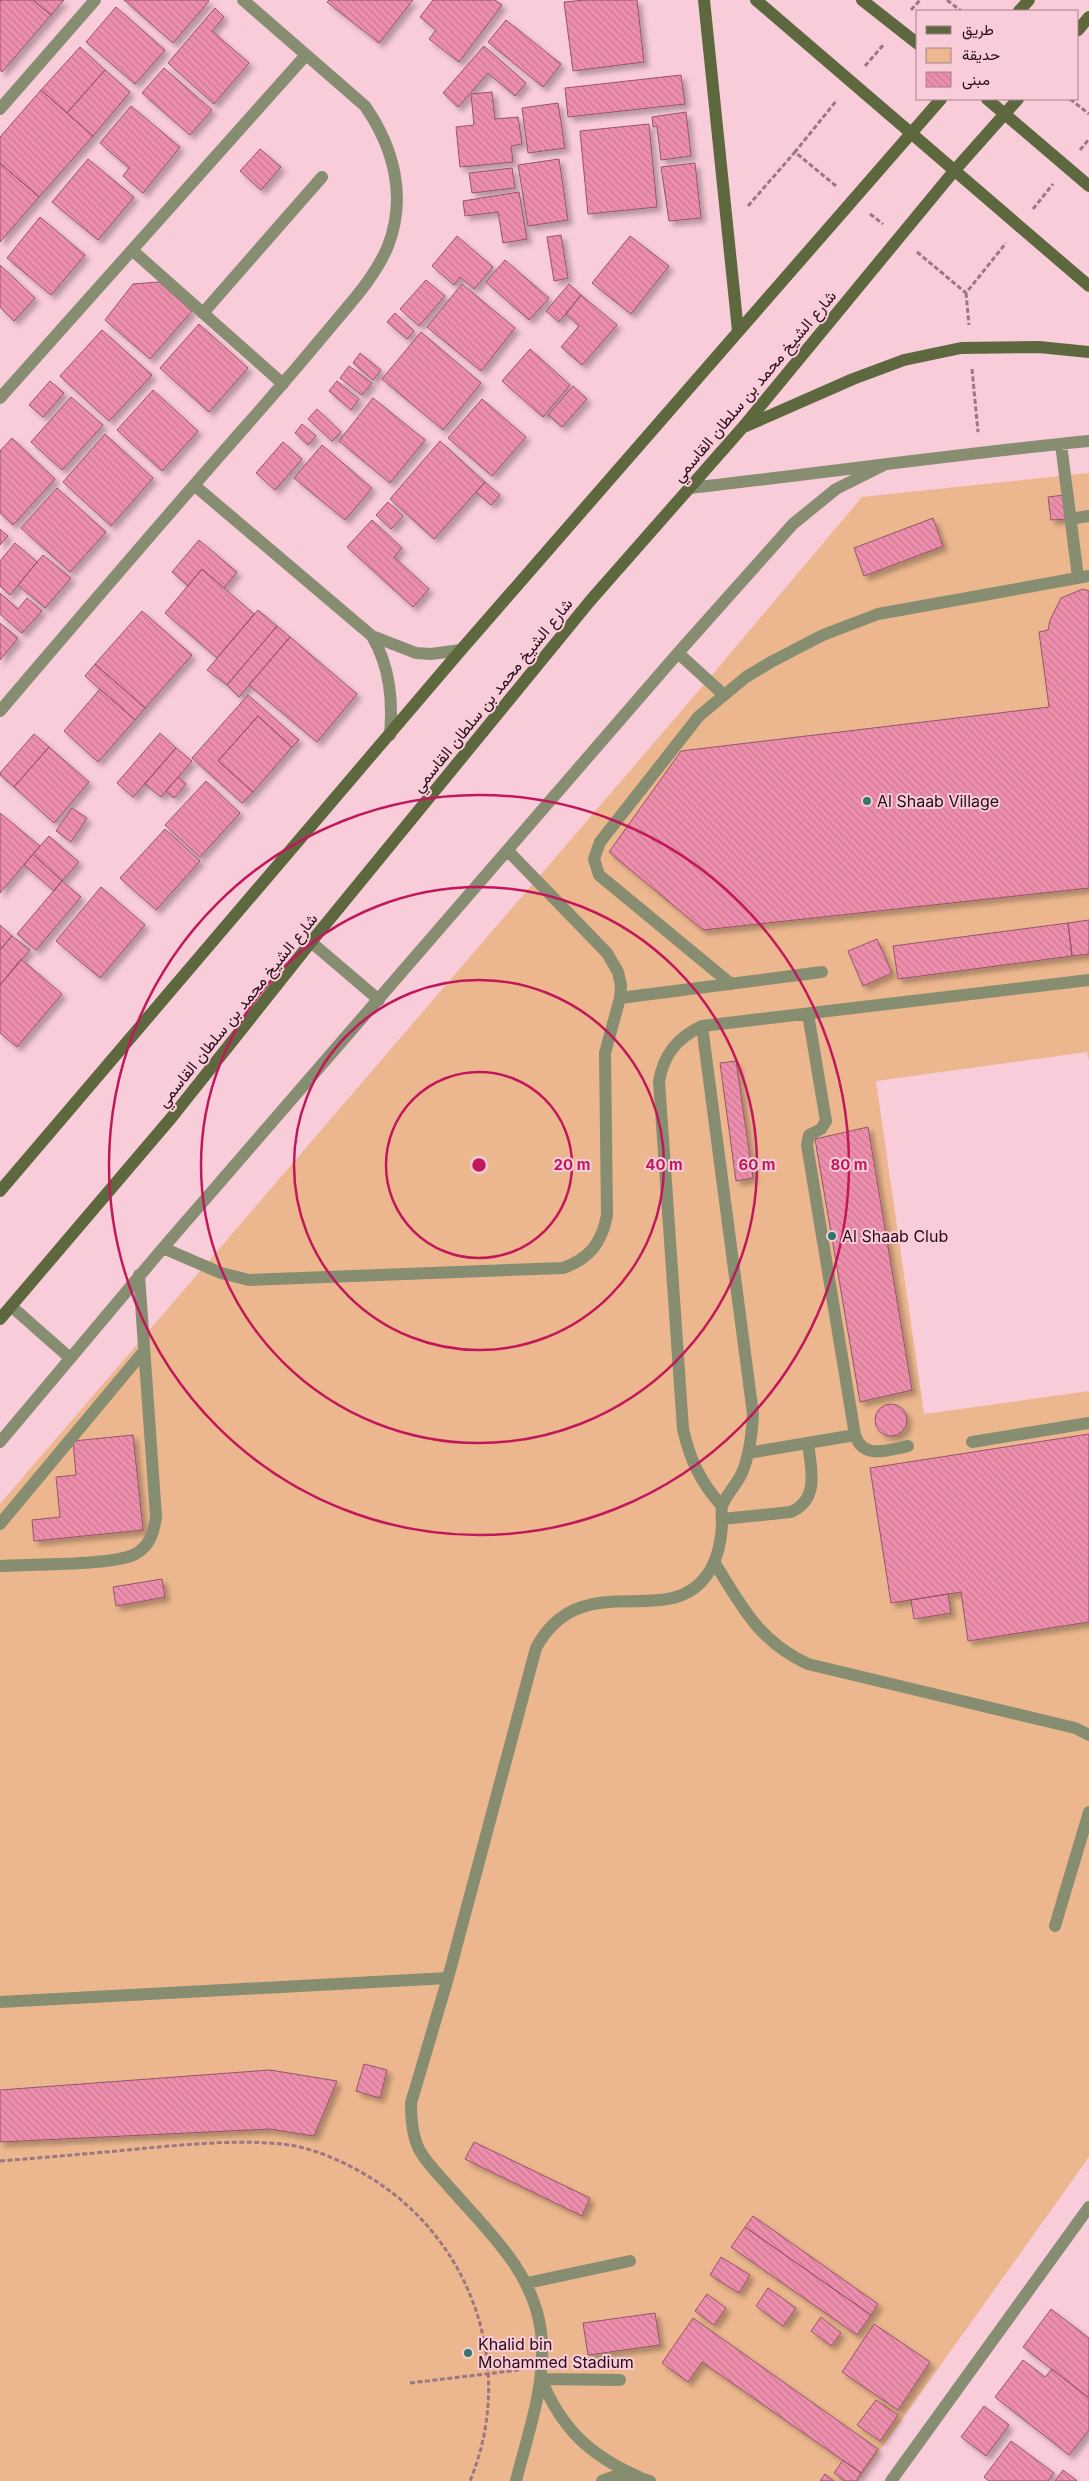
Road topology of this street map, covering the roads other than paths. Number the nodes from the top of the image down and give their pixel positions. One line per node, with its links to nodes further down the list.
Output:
1 (95, 0): 15 (street)
2 (243, 0): 11 (street)
3 (704, 0): 24 (main road)
4 (756, 0): 17 (main road)
5 (862, 0): 10 (main road)
6 (1029, 0): 7 (main road)
7 (1020, 10)
8 (1089, 17): 9 (main road)
9 (1079, 29)
10 (916, 42)
11 (306, 55): 21 (street); 26 (street)
12 (940, 100): 17 (main road)
13 (988, 100): 16 (main road)
14 (1017, 100): 16 (main road, شارع الشيخ محمد بن سلطان القاسمي)
15 (0, 109)
16 (1006, 114): 18 (main road, شارع الشيخ محمد بن سلطان القاسمي); 20 (main road)
17 (911, 133): 18 (main road); 24 (main road)
18 (954, 170): 22 (main road); 28 (main road, شارع الشيخ محمد بن سلطان القاسمي)
19 (322, 177): 23 (street)
20 (1089, 186)
21 (132, 250): 23 (street); 27 (street)
22 (1089, 286)
23 (203, 313): 26 (street)
24 (738, 331): 38 (main road)
25 (1089, 352): 28 (main road)
26 (282, 384): 32 (street)
27 (0, 398)
28 (743, 427): 33 (main road, شارع الشيخ محمد بن سلطان القاسمي)
29 (1089, 441): 30 (street)
30 (1060, 444): 31 (street); 35 (street)
31 (884, 465): 33 (street); 39 (street)
32 (194, 485): 37 (street); 41 (street)
33 (690, 488): 44 (main road, شارع الشيخ محمد بن سلطان القاسمي)
34 (1089, 516): 35 (street)
35 (1070, 519): 36 (street)
36 (1084, 577): 40 (street)
37 (372, 636): 38 (street); 42 (street)
38 (461, 650): 42 (main road)
39 (678, 653): 40 (street); 43 (street)
40 (723, 694): 47 (street)
41 (0, 712)
42 (390, 735): 52 (main road)
43 (508, 851): 48 (street); 49 (street)
44 (311, 942): 49 (street); 55 (main road, شارع الشيخ محمد بن سلطان القاسمي)
45 (822, 972): 47 (street)
46 (1089, 980): 50 (street)
47 (731, 984): 48 (street)
48 (620, 998): 53 (street)
49 (379, 1000): 53 (street)
50 (808, 1014): 51 (street); 60 (street)
51 (702, 1026): 65 (street); 66 (street)
52 (0, 1191)
53 (163, 1248): 54 (street)
54 (139, 1275): 57 (street); 58 (street)
55 (11, 1306): 56 (main road, شارع الشيخ محمد بن سلطان القاسمي); 58 (street)
56 (0, 1319)
57 (144, 1351): 68 (street); 70 (street)
58 (70, 1358): 61 (street)
59 (1089, 1423): 62 (street)
60 (855, 1435): 63 (street); 64 (street)
61 (0, 1442)
62 (972, 1442)
63 (808, 1443): 65 (street); 67 (street)
64 (908, 1446)
65 (748, 1453): 66 (street)
66 (722, 1506): 67 (street)
67 (722, 1519): 69 (street)
68 (0, 1524)
69 (714, 1562): 71 (street); 74 (street)
70 (0, 1566)
71 (1089, 1735)
72 (1089, 1812): 73 (street)
73 (1055, 1926)
74 (448, 1978): 75 (street); 78 (street)
75 (0, 2002)
76 (1089, 2206): 84 (street)
77 (630, 2261): 78 (street)
78 (526, 2283): 79 (street)
79 (541, 2373): 80 (street); 81 (street); 82 (street)
80 (620, 2380)
81 (644, 2479): 83 (street)
82 (516, 2481)
83 (602, 2481)
84 (891, 2481)

